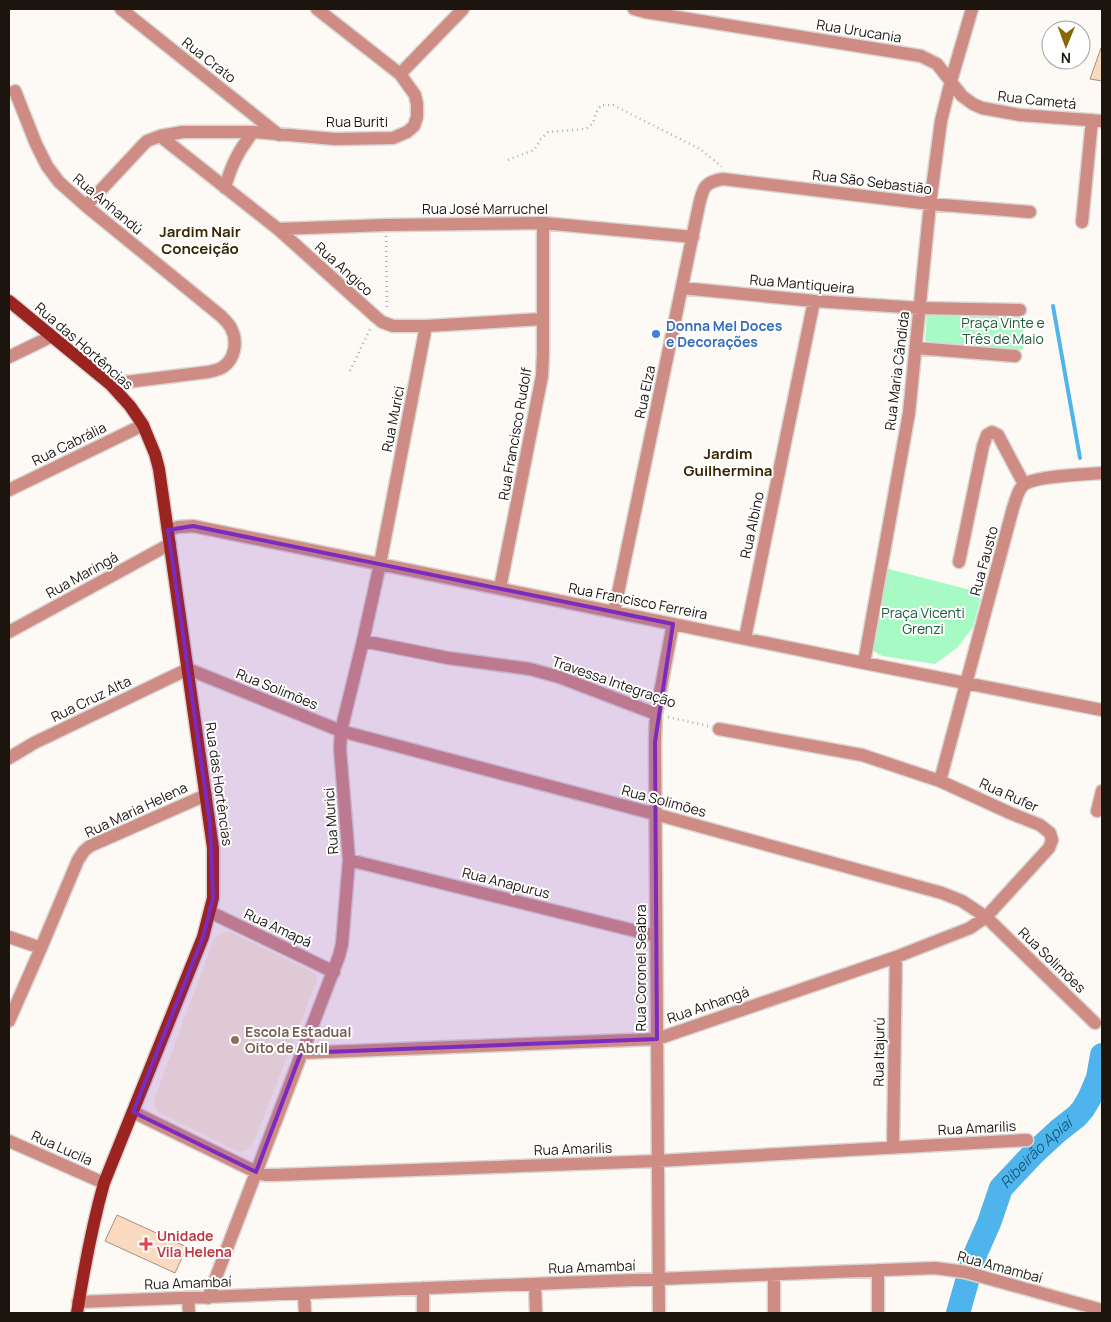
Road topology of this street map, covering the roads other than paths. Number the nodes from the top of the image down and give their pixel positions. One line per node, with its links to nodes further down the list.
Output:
1 (121, 9): 11 (street, Rua Crato)
2 (317, 9): 6 (street, Rua Buriti)
3 (463, 9): 6 (street)
4 (634, 9): 7 (street, Rua Urucania)
5 (972, 9): 7 (street, Rua Maria Cândida)
6 (400, 74): 11 (street, Rua Buriti)
7 (951, 81): 9 (street, Rua Cametá); 15 (street, Rua Maria Cândida)
8 (15, 91): 16 (street, Rua Anhandú)
9 (1097, 121): 18 (street)
10 (253, 132): 11 (street, Rua Buriti); 12 (street, Rua Buriti); 14 (street)
11 (279, 135)
12 (160, 136): 14 (street, Rua Angico); 16 (street, Rua Buriti)
13 (717, 180): 15 (street, Rua São Sebastião); 21 (street, Rua Elza)
14 (225, 188): 20 (street, Rua Angico)
15 (930, 204): 17 (street, Rua São Sebastião); 25 (street, Rua Maria Cândida)
16 (86, 206): 33 (street, Rua Anhandú)
17 (1030, 212)
18 (1082, 222)
19 (543, 223): 20 (street, Rua José Marruchel); 21 (street, Rua José Marruchel); 27 (street, Rua Francisco Rudolf)
20 (278, 229): 28 (street, Rua Angico)
21 (693, 237): 22 (street, Rua Elza)
22 (682, 288): 24 (street, Rua Mantiqueira); 43 (street, Rua Elza)
23 (9, 301): 29 (main road, Rua das Hortências)
24 (814, 301): 25 (street, Rua Mantiqueira); 46 (street, Rua Albino)
25 (920, 308): 26 (street, Rua Mantiqueira); 30 (street, Rua Maria Cândida)
26 (1020, 310)
27 (543, 319): 28 (street, Rua Angico); 42 (street, Rua Francisco Rudolf)
28 (426, 326): 41 (street, Rua Murici)
29 (50, 336): 32 (street); 33 (main road, Rua das Hortências)
30 (916, 348): 31 (street); 48 (street, Rua Maria Cândida)
31 (1015, 356)
32 (9, 357)
33 (110, 384): 34 (main road, Rua das Hortências)
34 (143, 425): 37 (street, Rua Cabrália); 38 (main road, Rua das Hortências)
35 (1102, 473): 36 (street)
36 (1024, 484): 40 (street); 50 (street, Rua Fausto)
37 (9, 490)
38 (168, 530): 39 (main road, Rua das Hortências); 41 (street, Rua Francisco Ferreira)
39 (170, 544): 45 (street, Rua Maringá); 49 (main road, Rua das Hortências)
40 (959, 562)
41 (380, 564): 42 (street, Rua Francisco Ferreira); 47 (street, Rua Murici)
42 (500, 588): 43 (street, Rua Francisco Ferreira)
43 (614, 612): 44 (street, Rua Francisco Ferreira)
44 (673, 624): 46 (street, Rua Francisco Ferreira); 52 (street, Rua Coronel Seabra)
45 (9, 632)
46 (745, 638): 48 (street, Rua Francisco Ferreira)
47 (363, 641): 52 (street, Travessa Integração); 54 (street, Rua Murici)
48 (864, 663): 50 (street, Rua Francisco Ferreira)
49 (188, 669): 54 (street, Rua Solimões); 55 (street, Rua Cruz Alta); 58 (main road, Rua das Hortências)
50 (966, 683): 51 (street, Rua Francisco Ferreira); 56 (street, Rua Fausto)
51 (1102, 710)
52 (656, 714): 60 (street, Rua Coronel Seabra)
53 (719, 729): 56 (street)
54 (341, 731): 60 (street, Rua Solimões); 62 (street, Rua Murici)
55 (9, 758)
56 (940, 780): 61 (street, Rua Rufer)
57 (1102, 791): 59 (street)
58 (206, 795): 63 (main road, Rua das Hortências); 67 (street, Rua Maria Helena)
59 (1097, 811)
60 (655, 814): 64 (street, Rua Solimões); 65 (street, Rua Coronel Seabra)
61 (1049, 848): 64 (street, Rua Anhangá)
62 (349, 860): 65 (street, Rua Anapurus); 69 (street, Rua Murici)
63 (210, 912): 69 (street, Rua Amapá); 74 (main road, Rua das Hortências)
64 (986, 917): 68 (street, Rua Anhangá); 71 (street, Rua Solimões)
65 (656, 936): 72 (street, Rua Coronel Seabra)
66 (9, 937): 67 (street)
67 (41, 948): 70 (street, Rua Maria Helena)
68 (896, 957): 72 (street, Rua Anhangá); 77 (street, Rua Itajurú)
69 (334, 972): 73 (street, Rua Murici)
70 (9, 1021)
71 (1095, 1023)
72 (657, 1039): 73 (street, Rua Anhangá); 78 (street, Rua Coronel Seabra)
73 (301, 1053): 79 (street, Rua Murici)
74 (133, 1112): 79 (street, Rua Amarilis); 80 (main road, Rua das Hortências)
75 (1027, 1140): 77 (street, Rua Amarilis)
76 (9, 1141): 80 (street, Rua Lucila)
77 (893, 1147): 78 (street, Rua Amarilis)
78 (657, 1161): 79 (street, Rua Amarilis); 83 (street, Rua Coronel Seabra)
79 (256, 1172): 88 (street, Rua Murici)
80 (104, 1183): 89 (main road, Rua das Hortências)
81 (878, 1270): 82 (street, Rua Amambaí); 90 (street, Rua Amambaí); 97 (street)
82 (774, 1274): 83 (street, Rua Amambaí); 96 (street)
83 (658, 1279): 84 (street, Rua Amambaí); 95 (street, Rua Coronel Seabra)
84 (535, 1284): 85 (street, Rua Amambaí); 94 (street)
85 (423, 1288): 86 (street, Rua Amambaí); 93 (street)
86 (304, 1293): 88 (street, Rua Amambaí); 92 (street)
87 (188, 1298): 88 (street, Rua Amambaí); 89 (street, Rua Amambaí); 91 (street)
88 (208, 1298)
89 (78, 1308)
90 (1102, 1310)
91 (189, 1313)
92 (304, 1313)
93 (423, 1313)
94 (536, 1313)
95 (659, 1313)
96 (774, 1313)
97 (878, 1313)

